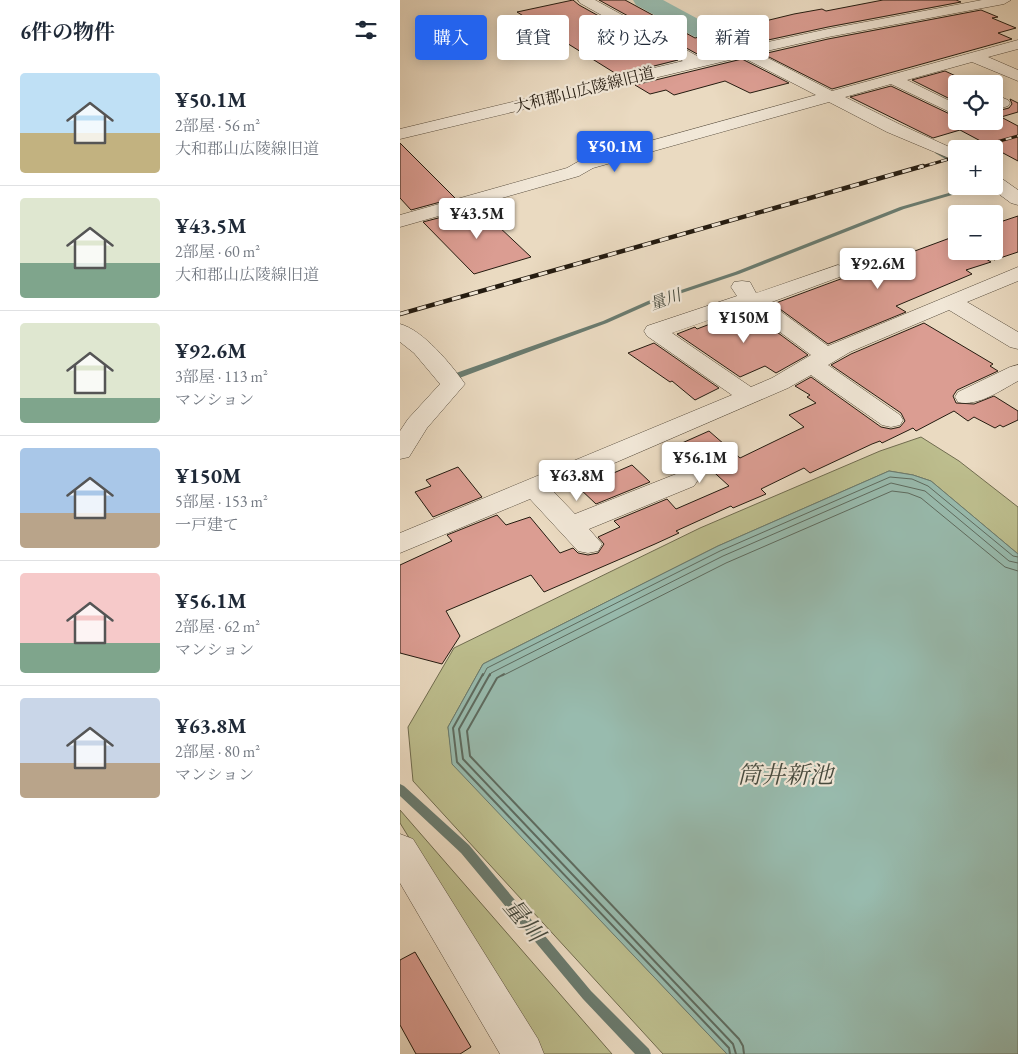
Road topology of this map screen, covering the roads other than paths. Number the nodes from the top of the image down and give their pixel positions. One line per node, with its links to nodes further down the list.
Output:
1 (585, 0): 10 (street)
2 (1004, 0): 4 (street, 大和郡山広陵線旧道)
3 (914, 4): 4 (street)
4 (934, 13): 6 (street, 大和郡山広陵線旧道)
5 (1018, 44): 7 (street)
6 (769, 46)
7 (972, 56): 11 (street); 12 (street)
8 (706, 60): 10 (street, 大和郡山広陵線旧道)
9 (759, 60): 13 (street)
10 (697, 62): 15 (street, 大和郡山広陵線旧道)
11 (1018, 76)
12 (892, 79): 13 (street); 14 (street)
13 (828, 97): 16 (street); 19 (street)
14 (948, 102)
15 (400, 134)
16 (948, 152)
17 (1003, 188): 18 (street)
18 (1018, 199)
19 (400, 221)
20 (838, 271): 22 (street)
21 (1018, 273): 23 (street)
22 (748, 296): 26 (street); 29 (street)
23 (951, 302): 25 (street); 26 (street)
24 (400, 331): 32 (street)
25 (1018, 342)
26 (819, 360): 29 (street); 31 (street)
27 (1008, 377): 28 (street); 30 (street)
28 (1018, 394)
29 (749, 396): 34 (street)
30 (968, 397)
31 (891, 420)
32 (400, 451)
33 (685, 480): 34 (street)
34 (535, 488): 35 (street)
35 (400, 544)
36 (400, 850): 37 (street)
37 (523, 1054)

